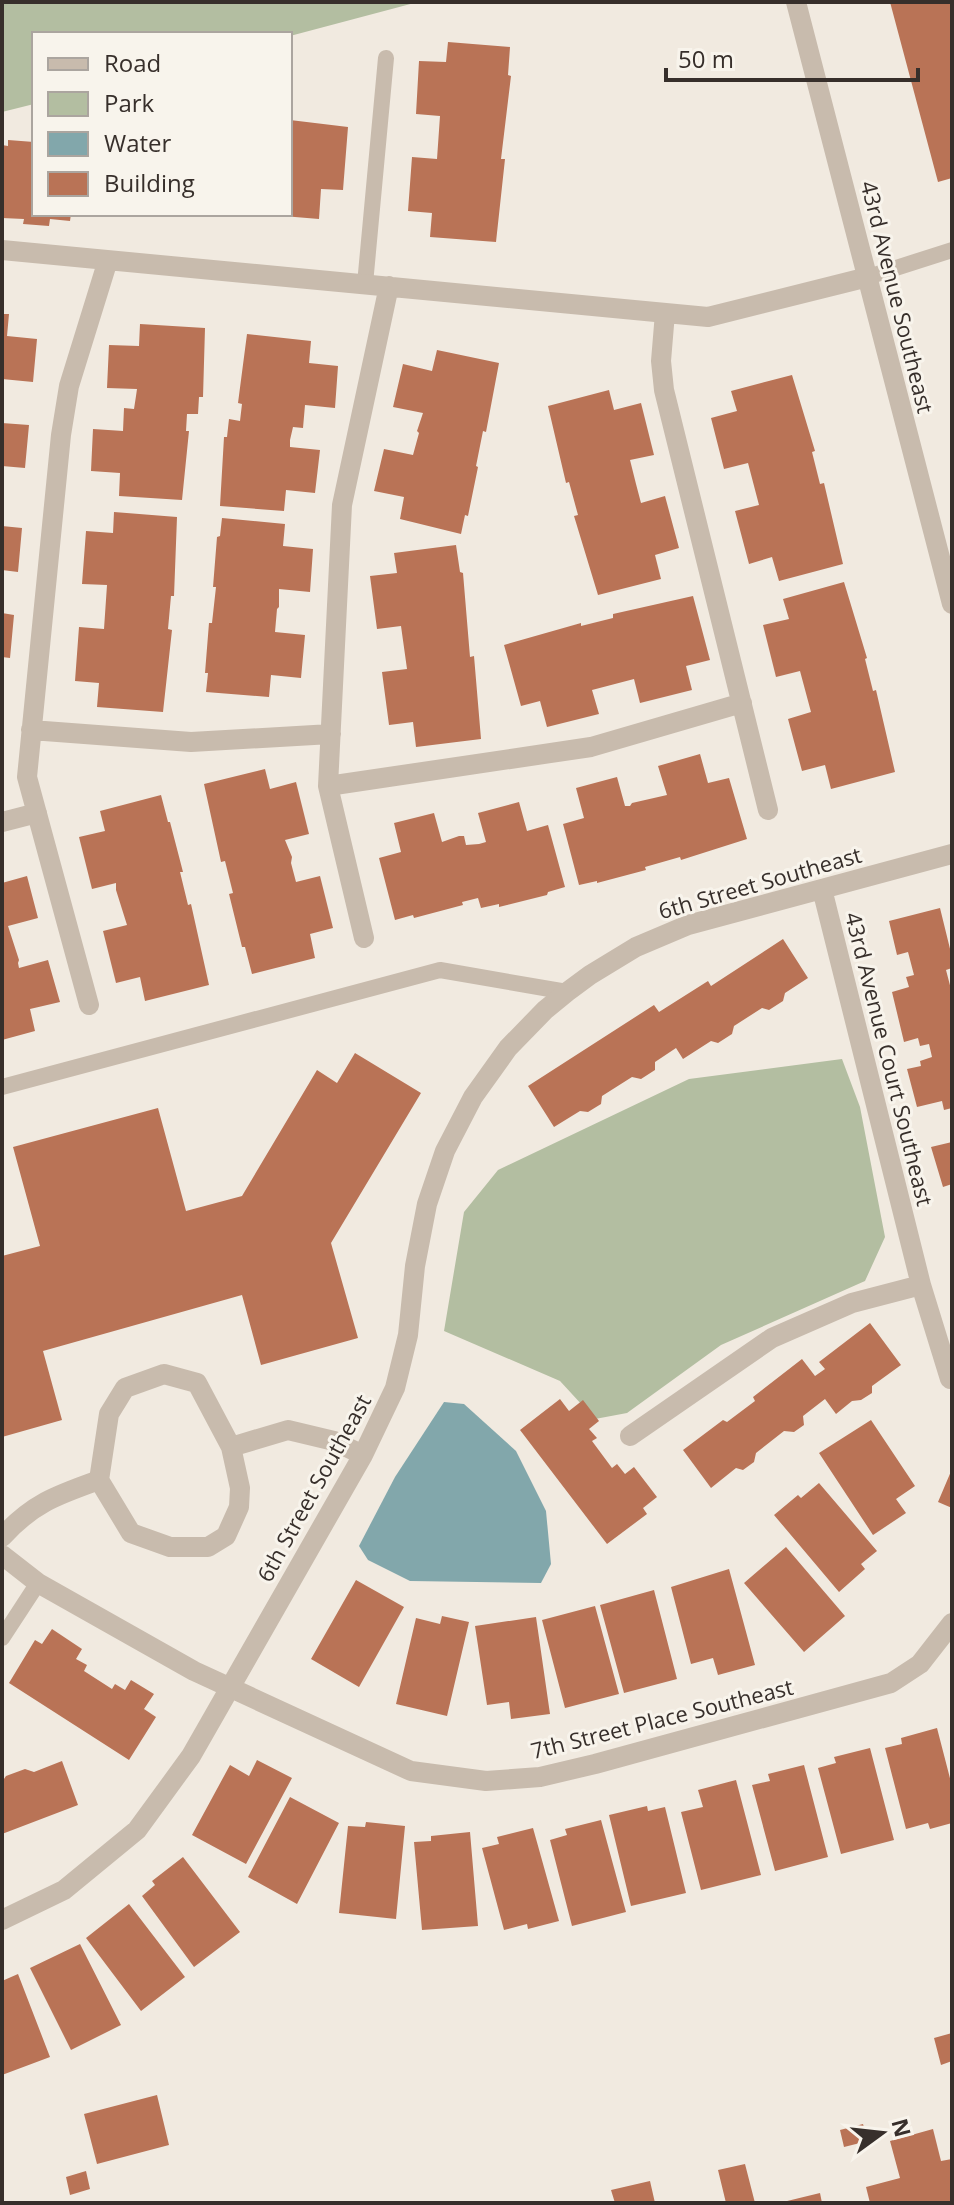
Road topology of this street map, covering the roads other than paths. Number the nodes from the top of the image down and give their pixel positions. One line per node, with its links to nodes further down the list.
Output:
1 (796, 2): 6 (street, 43rd Avenue Southeast)
2 (386, 58): 7 (lane)
3 (2, 250): 5 (street)
4 (952, 250): 6 (lane)
5 (108, 260): 7 (street); 12 (street)
6 (868, 277): 9 (street); 10 (street, 43rd Avenue Southeast)
7 (365, 284): 8 (street)
8 (389, 286): 9 (street); 13 (street)
9 (665, 313): 11 (street)
10 (952, 604)
11 (742, 703): 14 (street); 15 (street)
12 (31, 730): 13 (street); 16 (street)
13 (331, 734): 14 (street)
14 (328, 786): 20 (street)
15 (768, 810)
16 (37, 813): 17 (street); 22 (street)
17 (2, 822)
18 (952, 854): 19 (street, 6th Street Southeast)
19 (822, 889): 21 (street, 6th Street Southeast); 24 (street, 43rd Avenue Court Southeast)
20 (364, 938)
21 (567, 992): 23 (lane); 28 (street, 6th Street Southeast)
22 (89, 1005)
23 (2, 1087)
24 (921, 1285): 25 (street, 43rd Avenue Court Southeast); 26 (street)
25 (950, 1379)
26 (630, 1436)
27 (231, 1447): 28 (street); 29 (street); 29 (street)
28 (363, 1455): 35 (street, 6th Street Southeast)
29 (99, 1480): 30 (street)
30 (2, 1537)
31 (2, 1555): 32 (street, 7th Street Place Southeast)
32 (38, 1583): 34 (lane); 35 (street, 7th Street Place Southeast)
33 (952, 1623): 35 (street, 7th Street Place Southeast)
34 (2, 1638)
35 (229, 1688): 36 (street, 6th Street Southeast)
36 (2, 1920)

